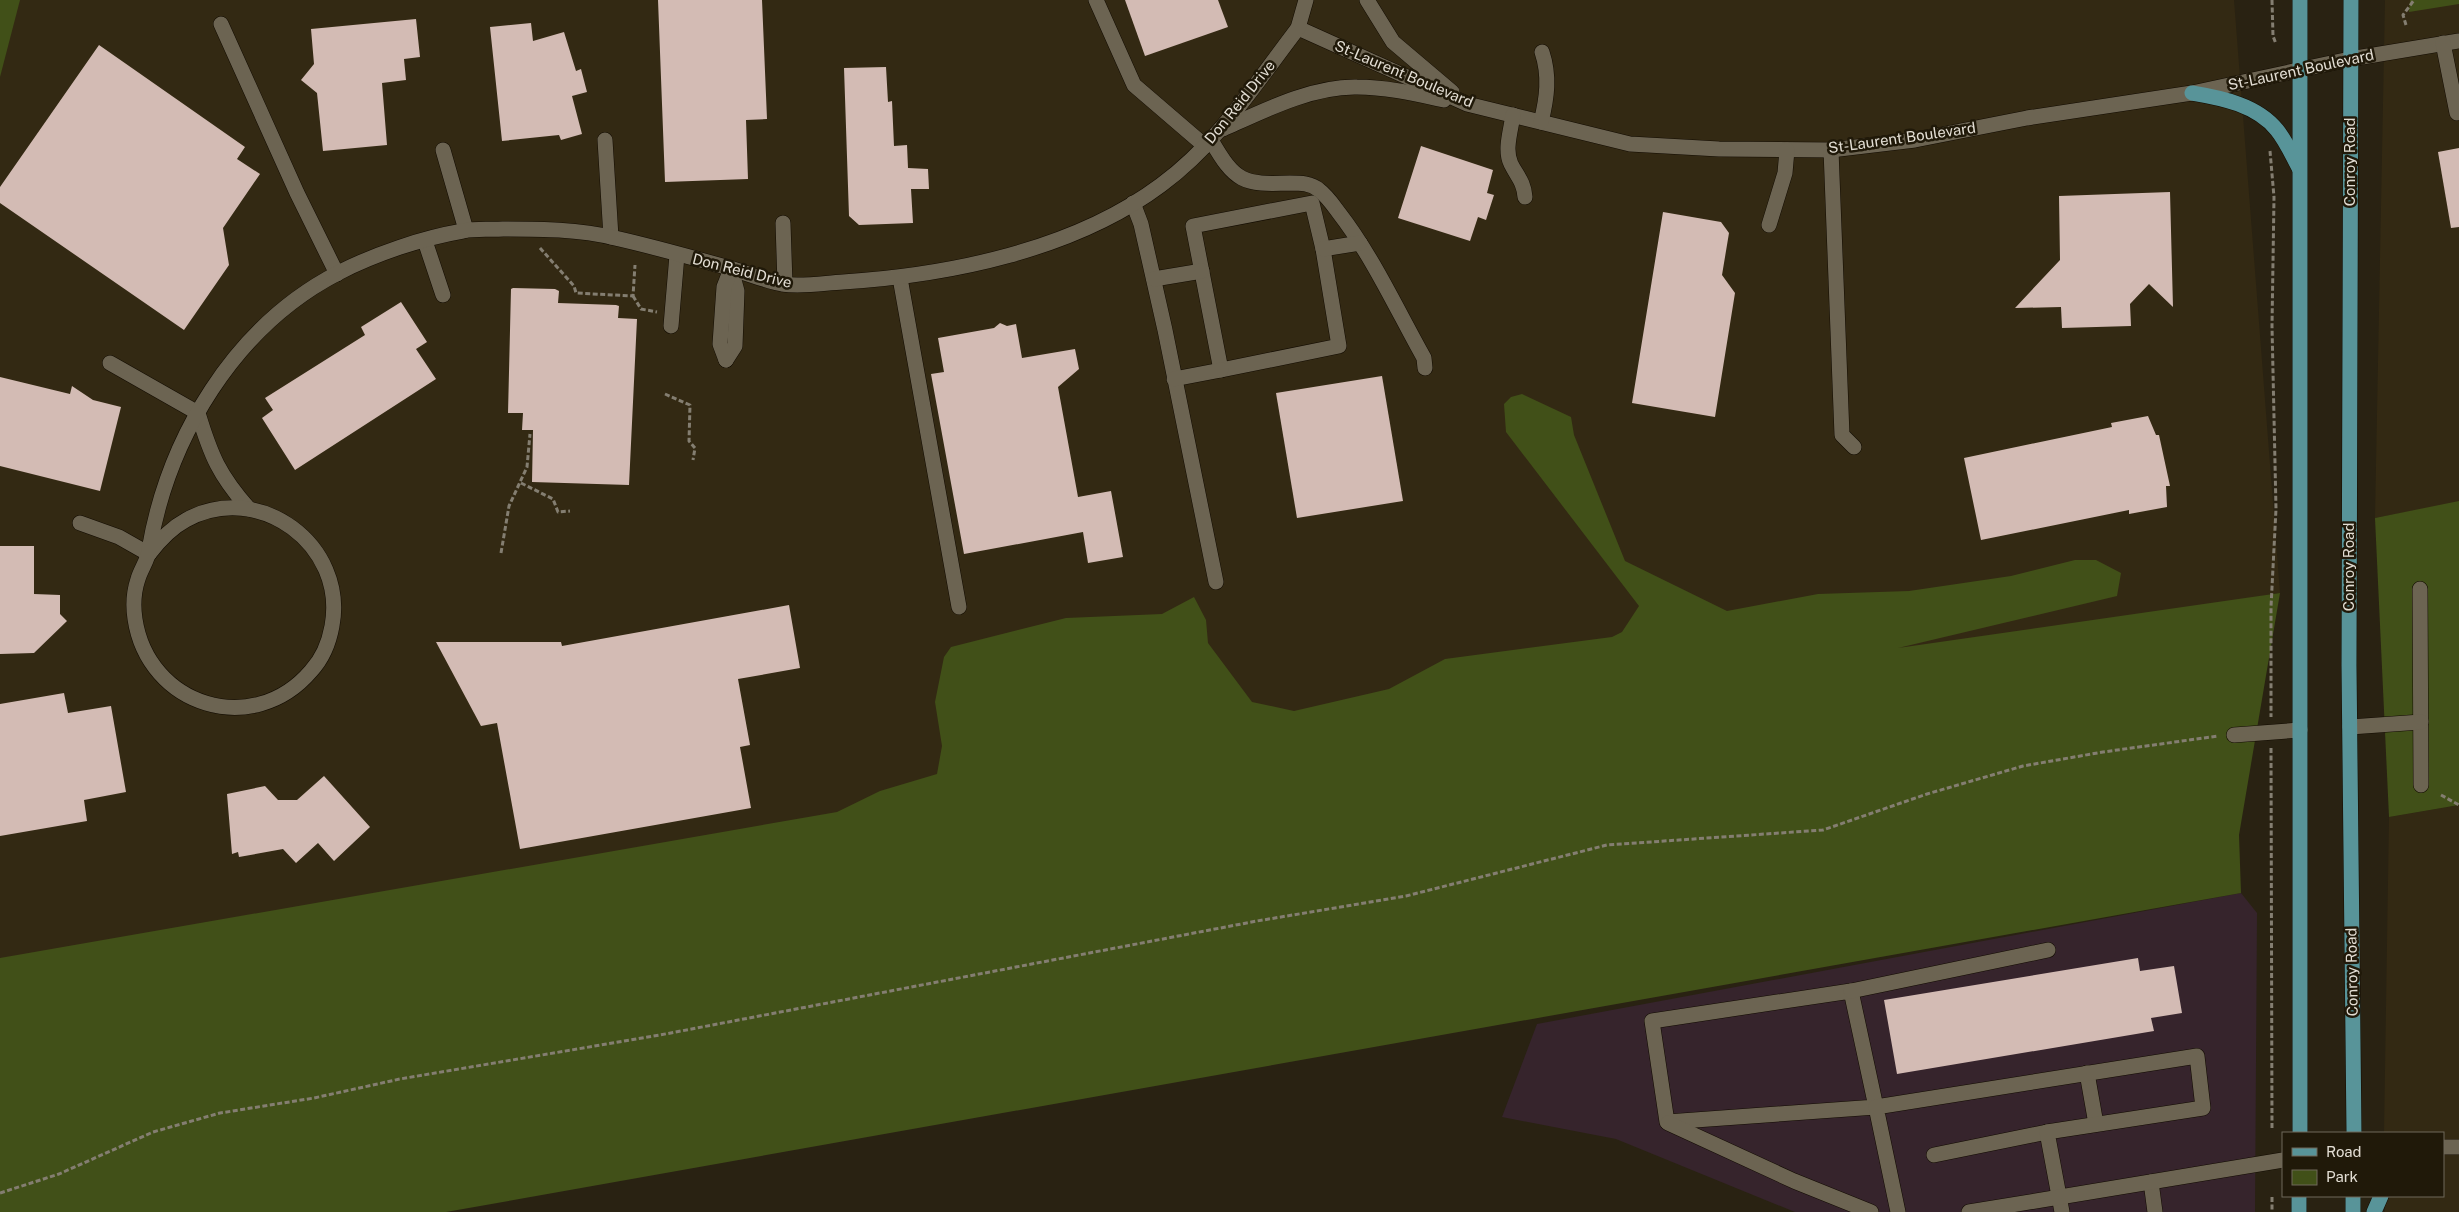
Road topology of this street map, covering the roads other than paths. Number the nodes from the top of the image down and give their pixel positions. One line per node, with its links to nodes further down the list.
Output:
1 (1096, 0): 18 (street)
2 (1306, 0): 7 (street, Don Reid Drive)
3 (1367, 0): 14 (street)
4 (2300, 0): 12 (main road)
5 (2350, 0): 11 (main road, Conroy Road)
6 (221, 24): 35 (street)
7 (1298, 28): 14 (street, St-Laurent Boulevard); 18 (street, Don Reid Drive)
8 (2459, 41): 9 (street, St-Laurent Boulevard)
9 (2443, 44): 11 (street, St-Laurent Boulevard); 15 (street)
10 (1542, 52): 17 (street)
11 (2350, 59): 12 (street, St-Laurent Boulevard); 54 (main road, Conroy Road)
12 (2299, 71): 13 (street, St-Laurent Boulevard); 23 (main road)
13 (2192, 93): 22 (street, St-Laurent Boulevard); 23 (main road)
14 (1467, 104): 16 (street, St-Laurent Boulevard); 18 (street)
15 (2457, 113)
16 (1513, 115): 17 (street, St-Laurent Boulevard); 24 (street)
17 (1541, 122): 21 (street, St-Laurent Boulevard)
18 (1212, 138): 25 (street, Don Reid Drive); 31 (street)
19 (605, 140): 29 (street)
20 (443, 150): 28 (street)
21 (1787, 150): 22 (street, St-Laurent Boulevard); 27 (street)
22 (1831, 150): 46 (street)
23 (2300, 170): 55 (main road)
24 (1525, 197)
25 (1133, 203): 36 (street, Don Reid Drive); 37 (street)
26 (783, 223): 38 (street)
27 (1769, 225)
28 (466, 230): 29 (street, Don Reid Drive); 30 (street, Don Reid Drive)
29 (611, 236): 33 (street, Don Reid Drive)
30 (425, 241): 35 (street, Don Reid Drive); 39 (street)
31 (1360, 243): 32 (street); 42 (street)
32 (1323, 250): 34 (street); 43 (street)
33 (677, 254): 38 (street, Don Reid Drive); 40 (street)
34 (1202, 270): 37 (street); 43 (street)
35 (337, 274): 45 (street, Don Reid Drive)
36 (900, 278): 38 (street, Don Reid Drive); 52 (street)
37 (1154, 279): 44 (street)
38 (785, 284)
39 (442, 295)
40 (672, 320)
41 (110, 363): 45 (street)
42 (1425, 368)
43 (1221, 370): 44 (street)
44 (1174, 379): 50 (street)
45 (198, 413): 47 (street); 49 (street, Don Reid Drive)
46 (1854, 447)
47 (249, 509): 49 (street, Don Reid Drive); 49 (street, Don Reid Drive)
48 (80, 523): 49 (street)
49 (149, 554)
50 (1216, 582)
51 (2420, 589): 53 (street)
52 (959, 607)
53 (2421, 722): 54 (street); 57 (street)
54 (2350, 726): 66 (main road, Conroy Road)
55 (2300, 730): 56 (street); 65 (main road)
56 (2234, 735)
57 (2421, 785)
58 (2048, 950): 59 (street)
59 (1851, 991): 61 (street); 62 (street)
60 (2087, 1073): 61 (street); 63 (street); 63 (street)
61 (1876, 1107): 62 (street); 77 (street)
62 (1667, 1122): 76 (street)
63 (2096, 1124): 64 (street)
64 (2047, 1132): 69 (street); 72 (street)
65 (2300, 1132)
66 (2354, 1132)
67 (2444, 1147): 68 (street)
68 (2459, 1147)
69 (1934, 1155)
70 (2282, 1160): 71 (street)
71 (2150, 1182): 72 (street); 80 (street)
72 (2060, 1196): 78 (street); 79 (street)
73 (2299, 1197): 81 (main road)
74 (2353, 1197): 82 (main road)
75 (2381, 1197): 83 (main road)
76 (1871, 1212)
77 (1898, 1212)
78 (1969, 1212)
79 (2062, 1212)
80 (2155, 1212)
81 (2299, 1212)
82 (2353, 1212)
83 (2374, 1212)

